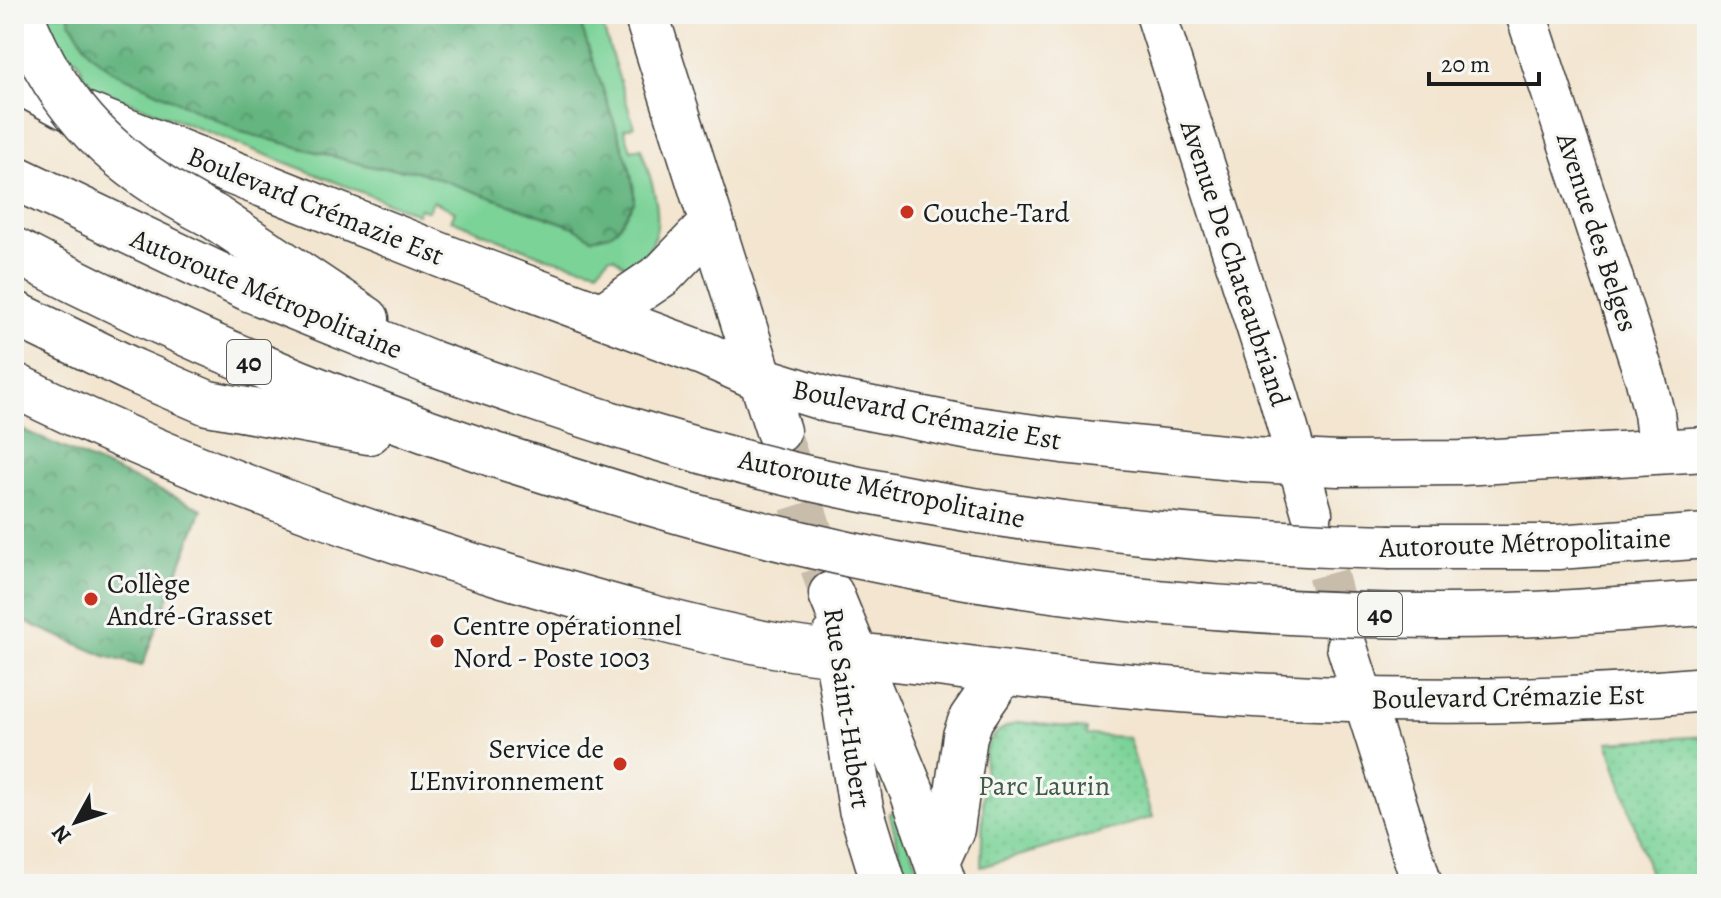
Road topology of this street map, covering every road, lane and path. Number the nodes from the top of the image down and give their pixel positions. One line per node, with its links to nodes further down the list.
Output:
1 (21, 14): 11 (main road, bridge)
2 (646, 14): 7 (main road)
3 (1156, 14): 18 (street, Avenue De Chateaubriand)
4 (1526, 14): 16 (street, Avenue des Belges)
5 (14, 79): 10 (main road, Boulevard Crémazie Est)
6 (14, 177): 11 (main road, Autoroute Métropolitaine / 40)
7 (712, 223): 10 (main road); 12 (main road)
8 (14, 250): 17 (main road, 40)
9 (14, 313): 17 (main road)
10 (603, 315): 12 (main road, Boulevard Crémazie Est)
11 (432, 363): 20 (main road, Autoroute Métropolitaine / 40, bridge)
12 (761, 379): 14 (main road); 18 (main road, Boulevard Crémazie Est)
13 (14, 385): 23 (main road, Boulevard Crémazie Est)
14 (778, 431)
15 (1707, 449): 16 (main road, Boulevard Crémazie Est)
16 (1659, 453): 18 (main road, Boulevard Crémazie Est)
17 (492, 454): 21 (main road, 40, bridge)
18 (1297, 462): 19 (street, Avenue De Chateaubriand)
19 (1312, 513)
20 (1707, 536)
21 (1707, 603)
22 (1347, 647): 26 (street)
23 (846, 653): 24 (main road, Boulevard Crémazie Est); 27 (main road, Rue Saint-Hubert); 28 (main road, Rue Saint-Hubert)
24 (1003, 673): 26 (main road, Boulevard Crémazie Est); 27 (main road)
25 (1707, 689): 26 (main road, Boulevard Crémazie Est)
26 (1364, 700): 29 (street)
27 (941, 873)
28 (884, 884)
29 (1422, 884)

